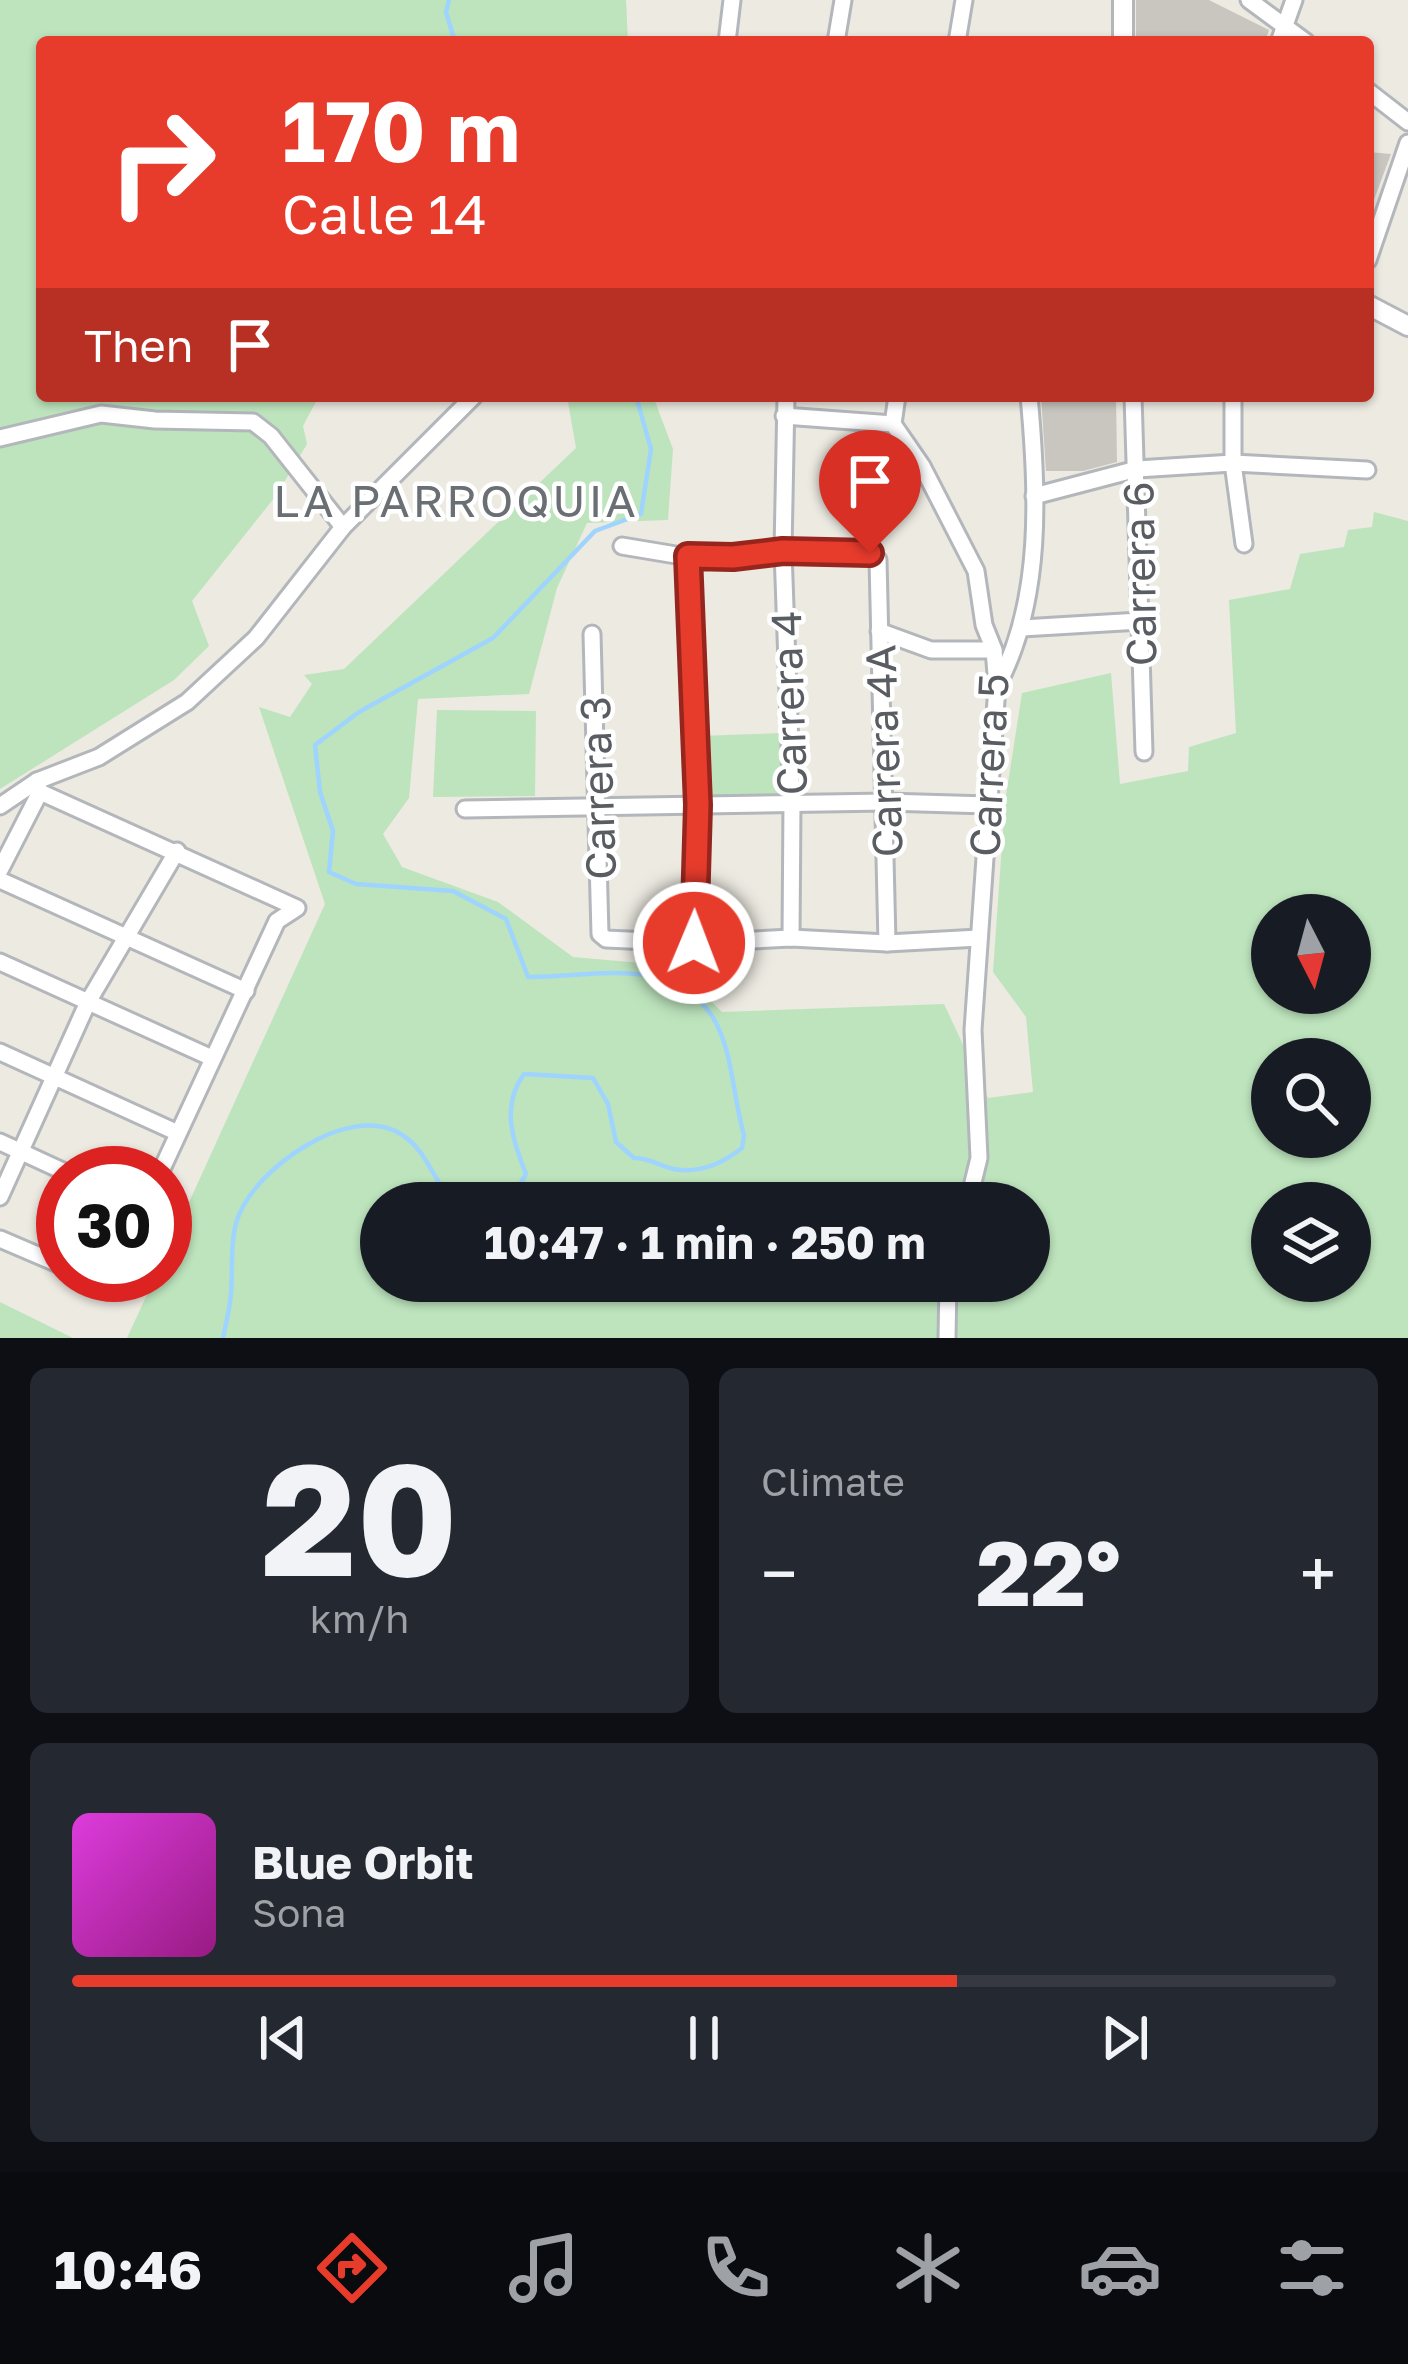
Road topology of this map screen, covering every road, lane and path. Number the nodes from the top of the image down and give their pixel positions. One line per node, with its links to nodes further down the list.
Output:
1 (732, 0): 8 (street)
2 (843, 0): 9 (street)
3 (964, 0): 10 (street)
4 (1123, 0): 11 (street)
5 (1249, 0): 7 (street)
6 (1294, 0): 7 (street)
7 (1282, 34)
8 (729, 36)
9 (837, 36)
10 (958, 36)
11 (1124, 36)
12 (1374, 96): 13 (street)
13 (1408, 122)
14 (1408, 143): 15 (street)
15 (1374, 242)
16 (1374, 308): 17 (street)
17 (1408, 326)
18 (468, 402): 31 (street)
19 (785, 402): 24 (street, Carrera 4)
20 (896, 402): 25 (street)
21 (1029, 402): 30 (street)
22 (1133, 402): 28 (street, Carrera 6)
23 (1233, 402): 27 (street)
24 (784, 416): 25 (street); 34 (street, Carrera 4)
25 (893, 424): 40 (street, Carrera 5)
26 (0, 438): 31 (street)
27 (1233, 463): 28 (street); 29 (street); 32 (street)
28 (1137, 469): 30 (street); 36 (street, Carrera 6)
29 (1367, 470)
30 (1034, 496): 37 (street)
31 (343, 527): 43 (street)
32 (1244, 544)
33 (622, 547): 35 (street)
34 (783, 551): 35 (street); 38 (street, Carrera 4A); 45 (street, Carrera 4)
35 (688, 556): 46 (street)
36 (1139, 621): 37 (street); 42 (street, Carrera 6)
37 (1022, 628): 41 (street)
38 (879, 631): 40 (street); 44 (street, Carrera 4A)
39 (592, 634): 49 (street, Carrera 3)
40 (994, 650): 41 (street, Carrera 5)
41 (997, 686): 48 (street, Carrera 5)
42 (1144, 752)
43 (39, 786): 47 (street); 51 (street); 52 (street)
44 (886, 802): 45 (street); 48 (street); 58 (street, Carrera 4A)
45 (792, 803): 46 (street); 55 (street, Carrera 4)
46 (698, 805): 49 (street); 57 (street)
47 (0, 806)
48 (988, 806): 56 (street, Carrera 5)
49 (598, 807): 50 (street); 57 (street, Carrera 3)
50 (465, 809)
51 (177, 851): 54 (street); 60 (street)
52 (0, 870)
53 (0, 880): 54 (street)
54 (124, 936): 60 (street); 61 (street)
55 (791, 938): 57 (street); 58 (street)
56 (979, 938): 58 (street); 70 (street, Carrera 5)
57 (694, 943)
58 (887, 943)
59 (0, 962): 61 (street)
60 (247, 991): 63 (street)
61 (88, 1002): 63 (street); 64 (street)
62 (0, 1052): 64 (street)
63 (212, 1058): 65 (street)
64 (56, 1077): 65 (street); 68 (street)
65 (178, 1133): 67 (street)
66 (0, 1142): 68 (street)
67 (172, 1146)
68 (22, 1152): 69 (street); 71 (street)
69 (36, 1159)
70 (973, 1182)
71 (0, 1196)
72 (0, 1239): 73 (street)
73 (36, 1254)
74 (947, 1302): 75 (street)
75 (946, 1338)

